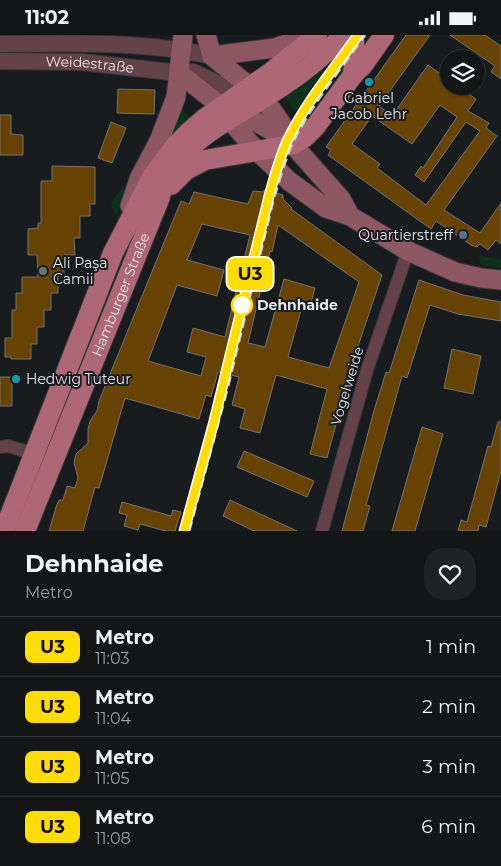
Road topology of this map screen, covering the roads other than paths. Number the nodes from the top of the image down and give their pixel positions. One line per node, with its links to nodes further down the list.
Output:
1 (206, 35): 10 (main road)
2 (311, 35): 10 (main road)
3 (317, 35): 15 (main road)
4 (342, 35): 15 (main road)
5 (353, 35): 14 (main road)
6 (384, 35): 14 (main road)
7 (83, 39): 8 (street, Weidestraße); 9 (street, Weidestraße); 12 (street)
8 (0, 43)
9 (182, 43): 10 (street, Weidestraße); 13 (main road, Hamburger Straße)
10 (212, 57): 15 (main road)
11 (0, 61): 12 (street, Weidestraße)
12 (82, 62): 13 (street, Weidestraße)
13 (179, 73): 15 (main road); 21 (main road, Hamburger Straße)
14 (353, 75): 16 (main road)
15 (240, 103): 16 (main road); 16 (main road); 17 (main road); 18 (main road, Hamburger Straße); 21 (main road, Hamburger Straße)
16 (290, 141): 17 (main road, Hamburger Straße); 19 (main road)
17 (257, 151): 18 (main road, Hamburger Straße); 19 (main road)
18 (160, 197): 26 (main road, Hamburger Straße)
19 (350, 216): 20 (main road)
20 (408, 251): 22 (main road); 27 (street, Vogelweide)
21 (114, 253): 24 (main road, Hamburger Straße)
22 (501, 280)
23 (0, 447): 24 (street)
24 (35, 454): 25 (main road, Hamburger Straße)
25 (4, 531)
26 (25, 531)
27 (322, 531)

